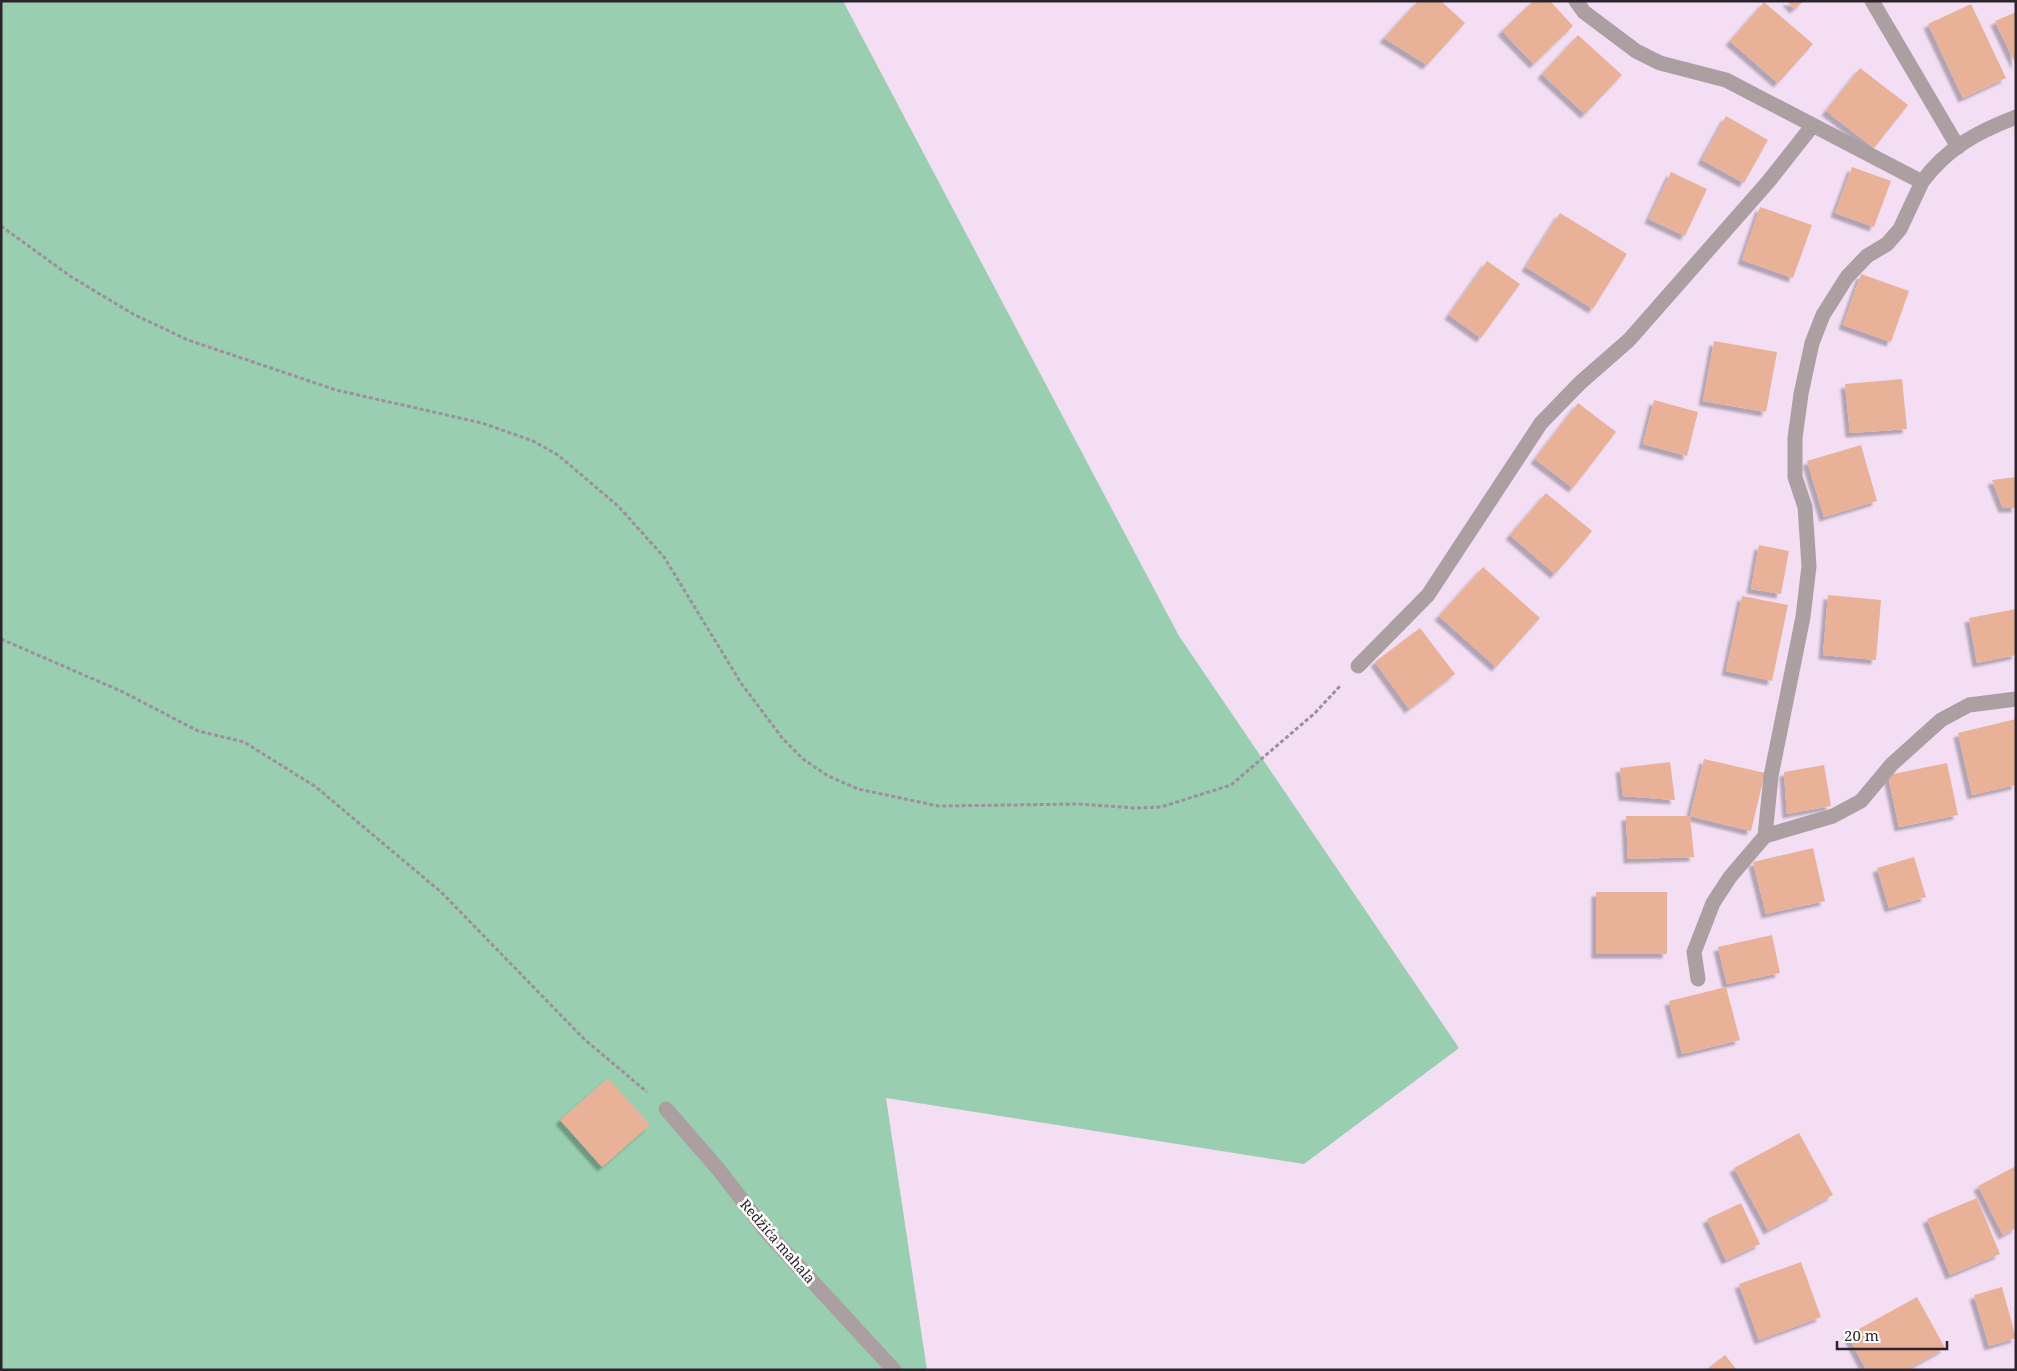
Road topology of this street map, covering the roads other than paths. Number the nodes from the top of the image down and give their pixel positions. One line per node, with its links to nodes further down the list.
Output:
1 (1576, 1): 4 (street)
2 (1872, 1): 5 (street)
3 (2016, 118): 5 (street)
4 (1813, 125): 6 (street); 7 (street)
5 (1958, 147): 6 (street)
6 (1922, 182): 9 (street)
7 (1358, 666)
8 (2016, 699): 9 (street)
9 (1765, 836): 10 (street)
10 (1698, 979)
11 (666, 1109): 12 (street, Redžića mahala)
12 (894, 1370)

